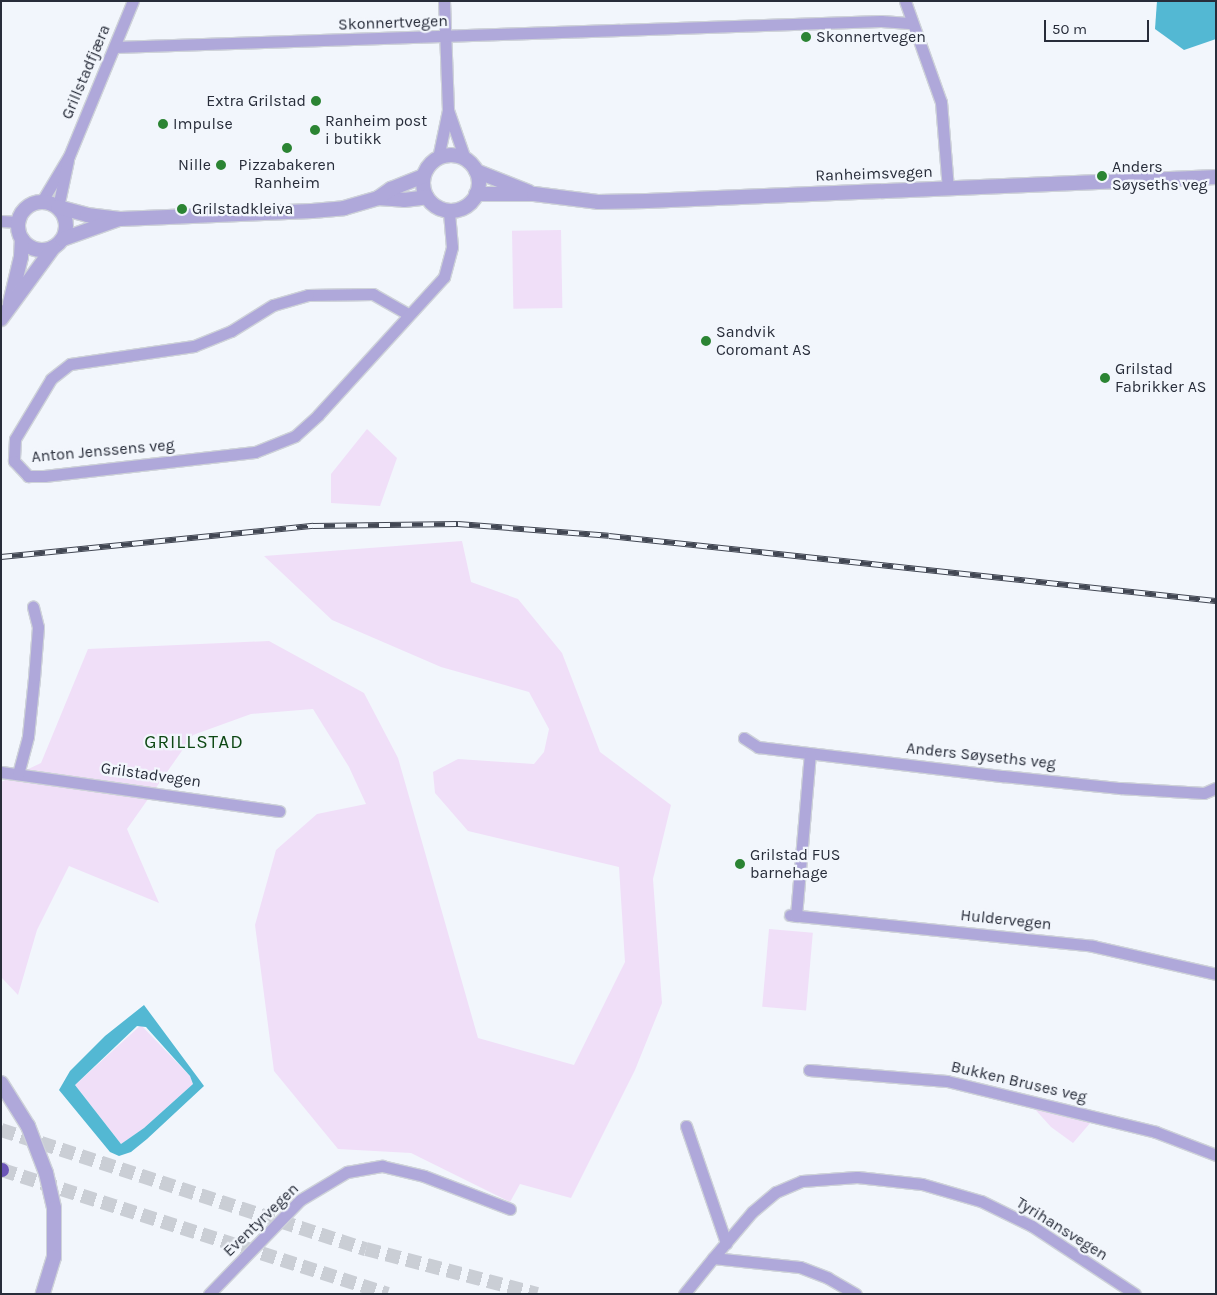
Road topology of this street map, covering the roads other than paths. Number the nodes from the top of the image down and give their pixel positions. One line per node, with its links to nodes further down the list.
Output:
1 (133, 1): 6 (street, Grillstadfjæra)
2 (444, 1): 5 (street)
3 (904, 1): 4 (street)
4 (912, 23): 5 (street, Skonnertvegen); 14 (street)
5 (445, 37): 6 (street, Skonnertvegen); 7 (street)
6 (115, 47): 8 (street, Grillstadfjæra)
7 (448, 110): 9 (street); 10 (street)
8 (69, 156): 19 (street, Grillstadfjæra); 20 (street, Grillstadfjæra)
9 (438, 158): 10 (street); 12 (street)
10 (465, 159): 11 (street)
11 (476, 171): 15 (street); 16 (street, Ranheimsvegen)
12 (424, 176): 17 (street); 18 (street)
13 (1216, 177): 14 (street, Ranheimsvegen)
14 (948, 189): 16 (street, Ranheimsvegen)
15 (476, 194): 16 (street, Ranheimsvegen); 21 (street)
16 (534, 194)
17 (427, 197): 18 (street); 21 (street)
18 (378, 198): 22 (street)
19 (42, 201): 20 (street); 24 (street)
20 (58, 207): 22 (street); 26 (street)
21 (449, 211): 28 (street, Anton Jenssens veg)
22 (120, 219): 26 (street)
23 (1, 222): 24 (street)
24 (18, 222): 25 (street)
25 (22, 240): 26 (street); 27 (street)
26 (58, 244): 27 (street)
27 (9, 306): 29 (street)
28 (408, 314): 28 (street, Anton Jenssens veg)
29 (1, 319)
30 (33, 607): 34 (street)
31 (744, 738): 32 (street, Anders Søyseths veg)
32 (810, 754): 35 (street, Anders Søyseths veg); 37 (street, Huldervegen)
33 (1, 772): 34 (street, Grilstadvegen)
34 (18, 774): 36 (street, Grilstadvegen)
35 (1216, 788)
36 (279, 811)
37 (1216, 974)
38 (809, 1070): 41 (street, Bukken Bruses veg)
39 (1, 1083): 45 (street)
40 (686, 1126): 43 (street)
41 (1216, 1155)
42 (510, 1209): 46 (street, Eventyrvegen)
43 (726, 1243): 44 (street, Tyrihansvegen); 49 (street, Tyrihansvegen)
44 (713, 1258): 47 (street, Tyrihansvegen); 48 (street)
45 (43, 1294)
46 (209, 1294)
47 (684, 1294)
48 (856, 1294)
49 (1135, 1294)

